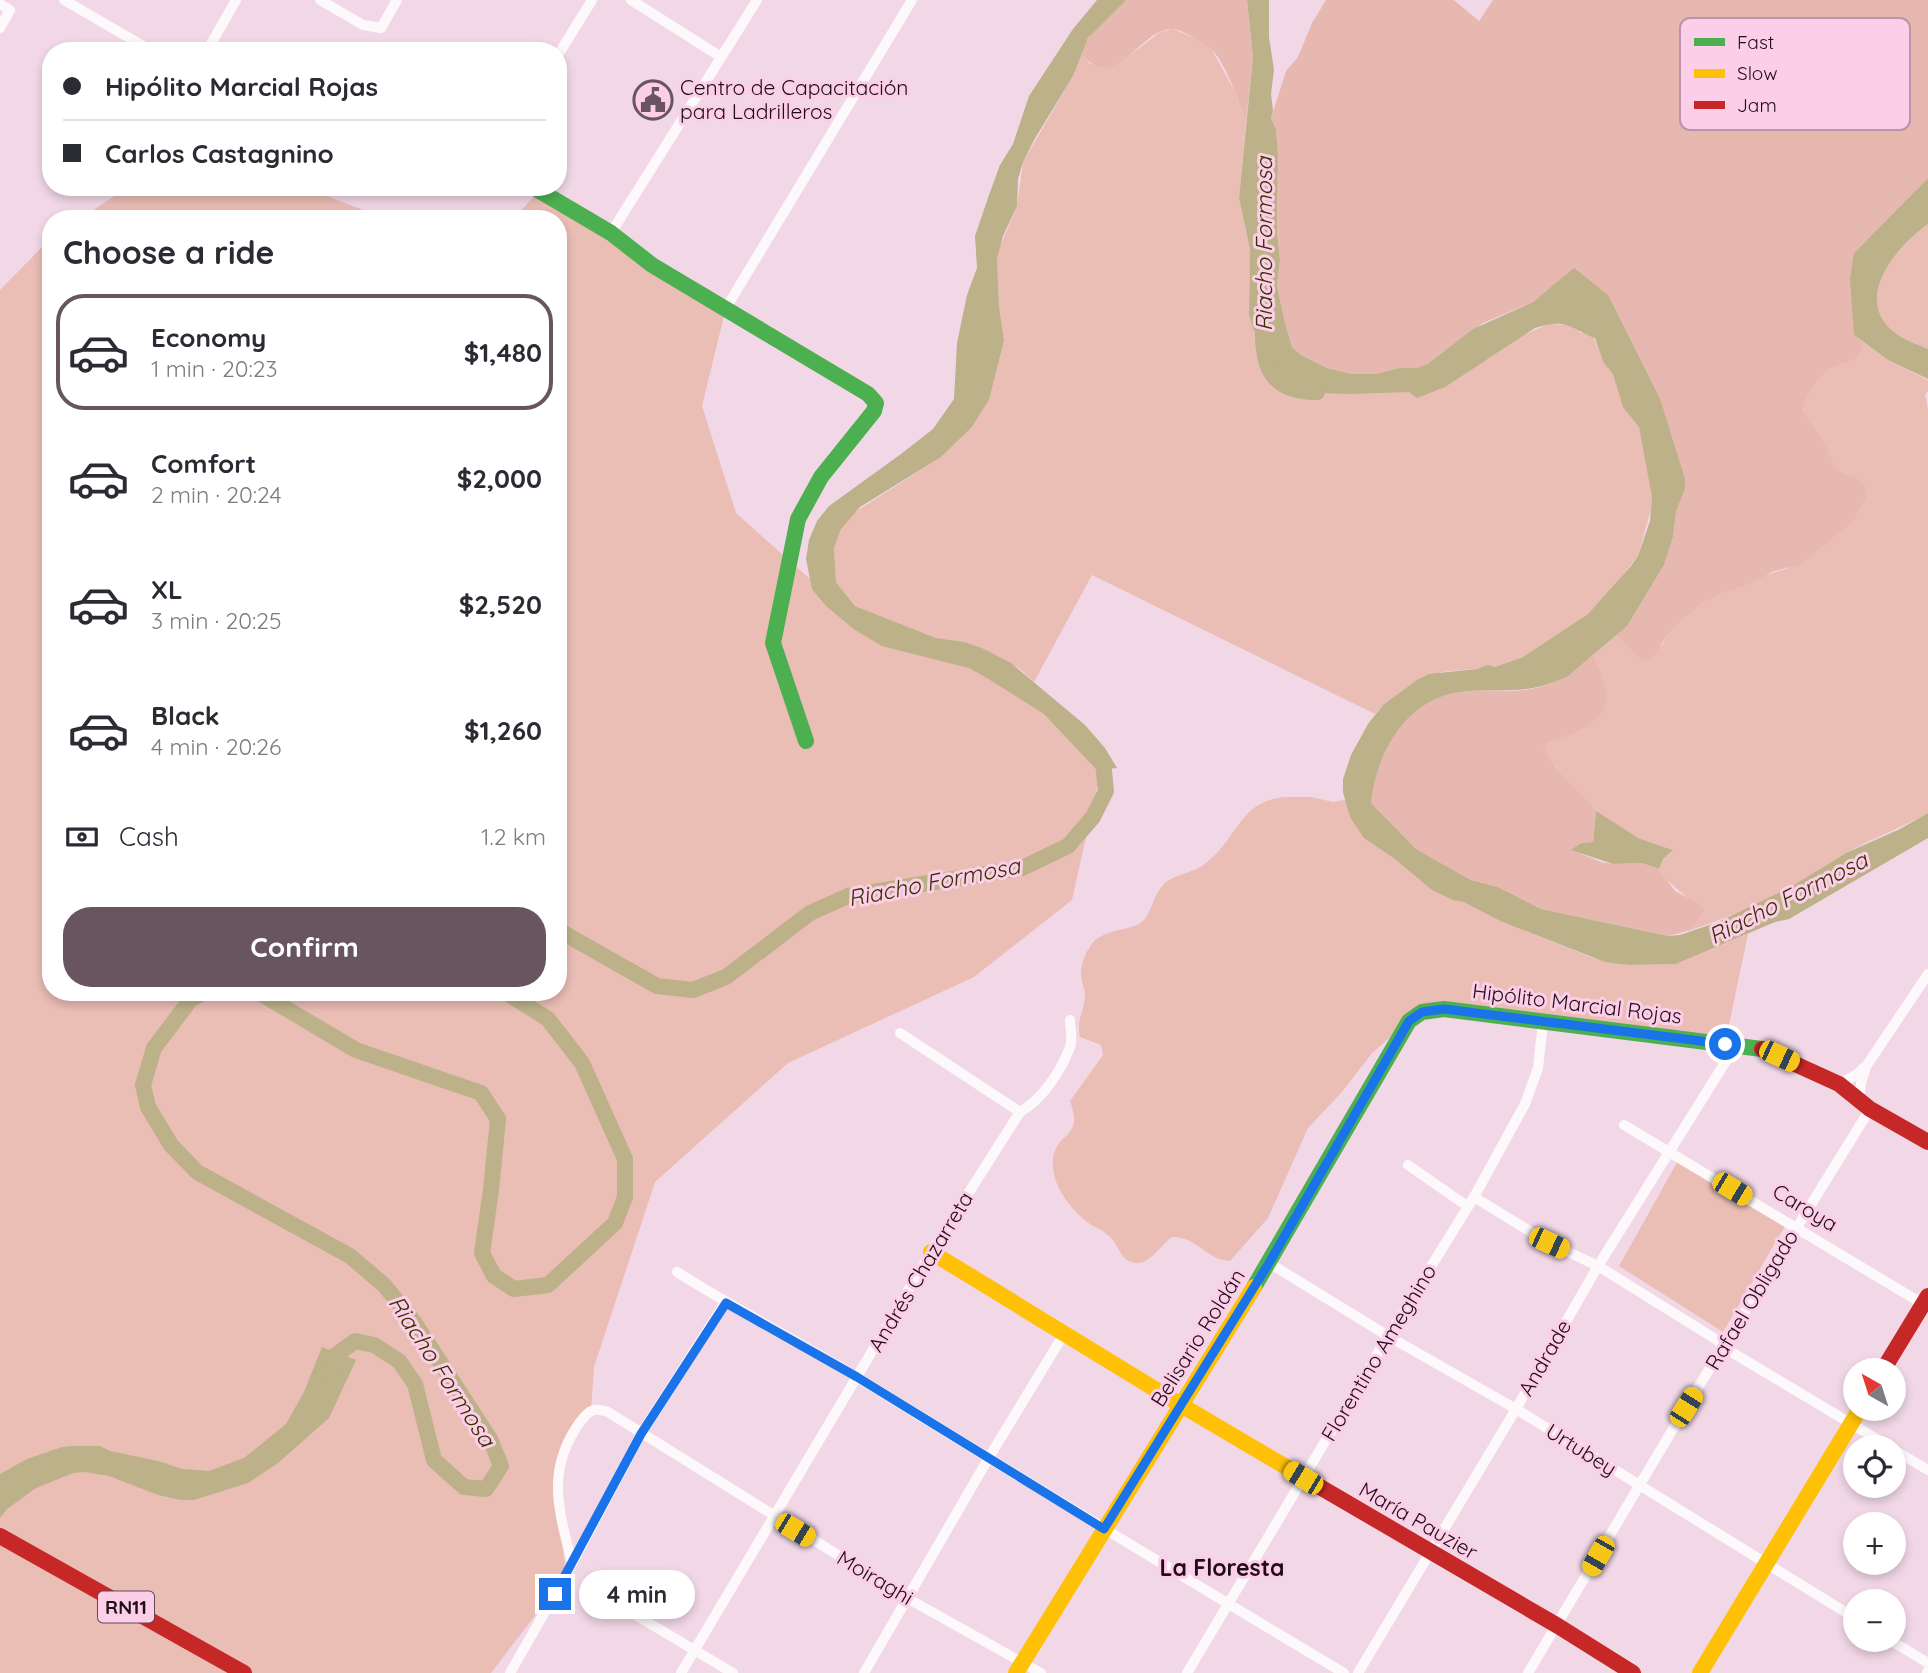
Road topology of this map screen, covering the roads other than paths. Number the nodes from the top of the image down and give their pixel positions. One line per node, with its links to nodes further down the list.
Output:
1 (64, 0): 10 (street)
2 (236, 0): 13 (street)
3 (320, 0): 4 (street)
4 (397, 0)
5 (592, 0): 14 (street)
6 (631, 0): 15 (street)
7 (757, 0): 15 (street)
8 (912, 0): 18 (street)
9 (0, 4): 11 (street)
10 (85, 5): 12 (street)
11 (0, 28)
12 (139, 42)
13 (212, 42)
14 (566, 42)
15 (721, 57): 17 (street)
16 (548, 196): 17 (main road)
17 (611, 233): 18 (main road)
18 (726, 308): 19 (main road)
19 (806, 741)
20 (1928, 974): 26 (street)
21 (1070, 1020): 29 (street, Andrés Chazarreta)
22 (1409, 1021): 23 (main road, Hipólito Marcial Rojas); 37 (main road, Belisario Roldán)
23 (1543, 1022): 25 (main road, Hipólito Marcial Rojas); 34 (street, Florentino Ameghino)
24 (900, 1033): 29 (street)
25 (1736, 1045): 27 (main road, Hipólito Marcial Rojas); 32 (street, Andrade)
26 (1867, 1065): 27 (street); 28 (street, Rafael Obligado)
27 (1839, 1084): 28 (main road, Hipólito Marcial Rojas)
28 (1864, 1105): 31 (main road, Hipólito Marcial Rojas); 35 (street, Rafael Obligado)
29 (1020, 1112): 36 (street, Andrés Chazarreta)
30 (1624, 1125): 32 (street, Caroya)
31 (1928, 1142)
32 (1669, 1152): 35 (street, Caroya); 38 (street, Andrade)
33 (1408, 1165): 34 (street)
34 (1471, 1202): 38 (street); 43 (street, Florentino Ameghino)
35 (1796, 1227): 40 (street, Caroya); 44 (street, Rafael Obligado)
36 (931, 1252): 42 (main road, María Pauzier); 46 (street, Andrés Chazarreta)
37 (1269, 1263): 43 (street, Urtubey); 47 (main road, Belisario Roldán)
38 (1598, 1266): 44 (street); 48 (street, Andrade)
39 (677, 1272): 41 (street)
40 (1926, 1302): 45 (main road)
41 (726, 1303): 46 (street); 51 (street)
42 (1064, 1334): 47 (main road, María Pauzier); 54 (street)
43 (1388, 1336): 48 (street, Urtubey); 56 (street, Florentino Ameghino)
44 (1723, 1347): 50 (street); 57 (street, Rafael Obligado)
45 (1891, 1358)
46 (857, 1377): 54 (street); 58 (street, Andrés Chazarreta)
47 (1181, 1405): 56 (main road, María Pauzier); 59 (main road, Belisario Roldán)
48 (1516, 1409): 57 (street, Urtubey); 61 (street, Andrade)
49 (1852, 1421): 50 (main road)
50 (1850, 1424): 52 (street); 63 (main road)
51 (641, 1434): 58 (street, Moiraghi); 62 (street); 62 (street, Moiraghi)
52 (1869, 1435)
53 (1906, 1457): 55 (street)
54 (988, 1459): 59 (street); 65 (street)
55 (1928, 1470)
56 (1303, 1478): 61 (main road, María Pauzier); 66 (street, Florentino Ameghino)
57 (1639, 1486): 63 (street, Urtubey); 68 (street, Rafael Obligado)
58 (773, 1517): 65 (street, Moiraghi); 69 (street, Andrés Chazarreta)
59 (1104, 1529): 66 (street); 72 (main road, Belisario Roldán)
60 (4, 1539): 73 (main road, RN11)
61 (1431, 1552): 68 (main road, María Pauzier); 81 (street, Andrade)
62 (572, 1563): 74 (street)
63 (1766, 1564): 67 (street, Urtubey); 84 (main road)
64 (601, 1595): 69 (street)
65 (907, 1598): 72 (street, Moiraghi); 77 (street)
66 (1229, 1605): 79 (street, Florentino Ameghino); 80 (street)
67 (1843, 1611)
68 (1558, 1626): 82 (street, Rafael Obligado); 83 (main road, María Pauzier)
69 (695, 1650): 75 (street, Andrés Chazarreta); 76 (street)
70 (1906, 1650): 71 (street)
71 (1928, 1663)
72 (1019, 1668): 78 (street, Moiraghi)
73 (244, 1673)
74 (510, 1673)
75 (681, 1673)
76 (733, 1673)
77 (864, 1673)
78 (1041, 1673)
79 (1187, 1673)
80 (1344, 1673)
81 (1357, 1673)
82 (1528, 1673)
83 (1633, 1673)
84 (1700, 1673)

